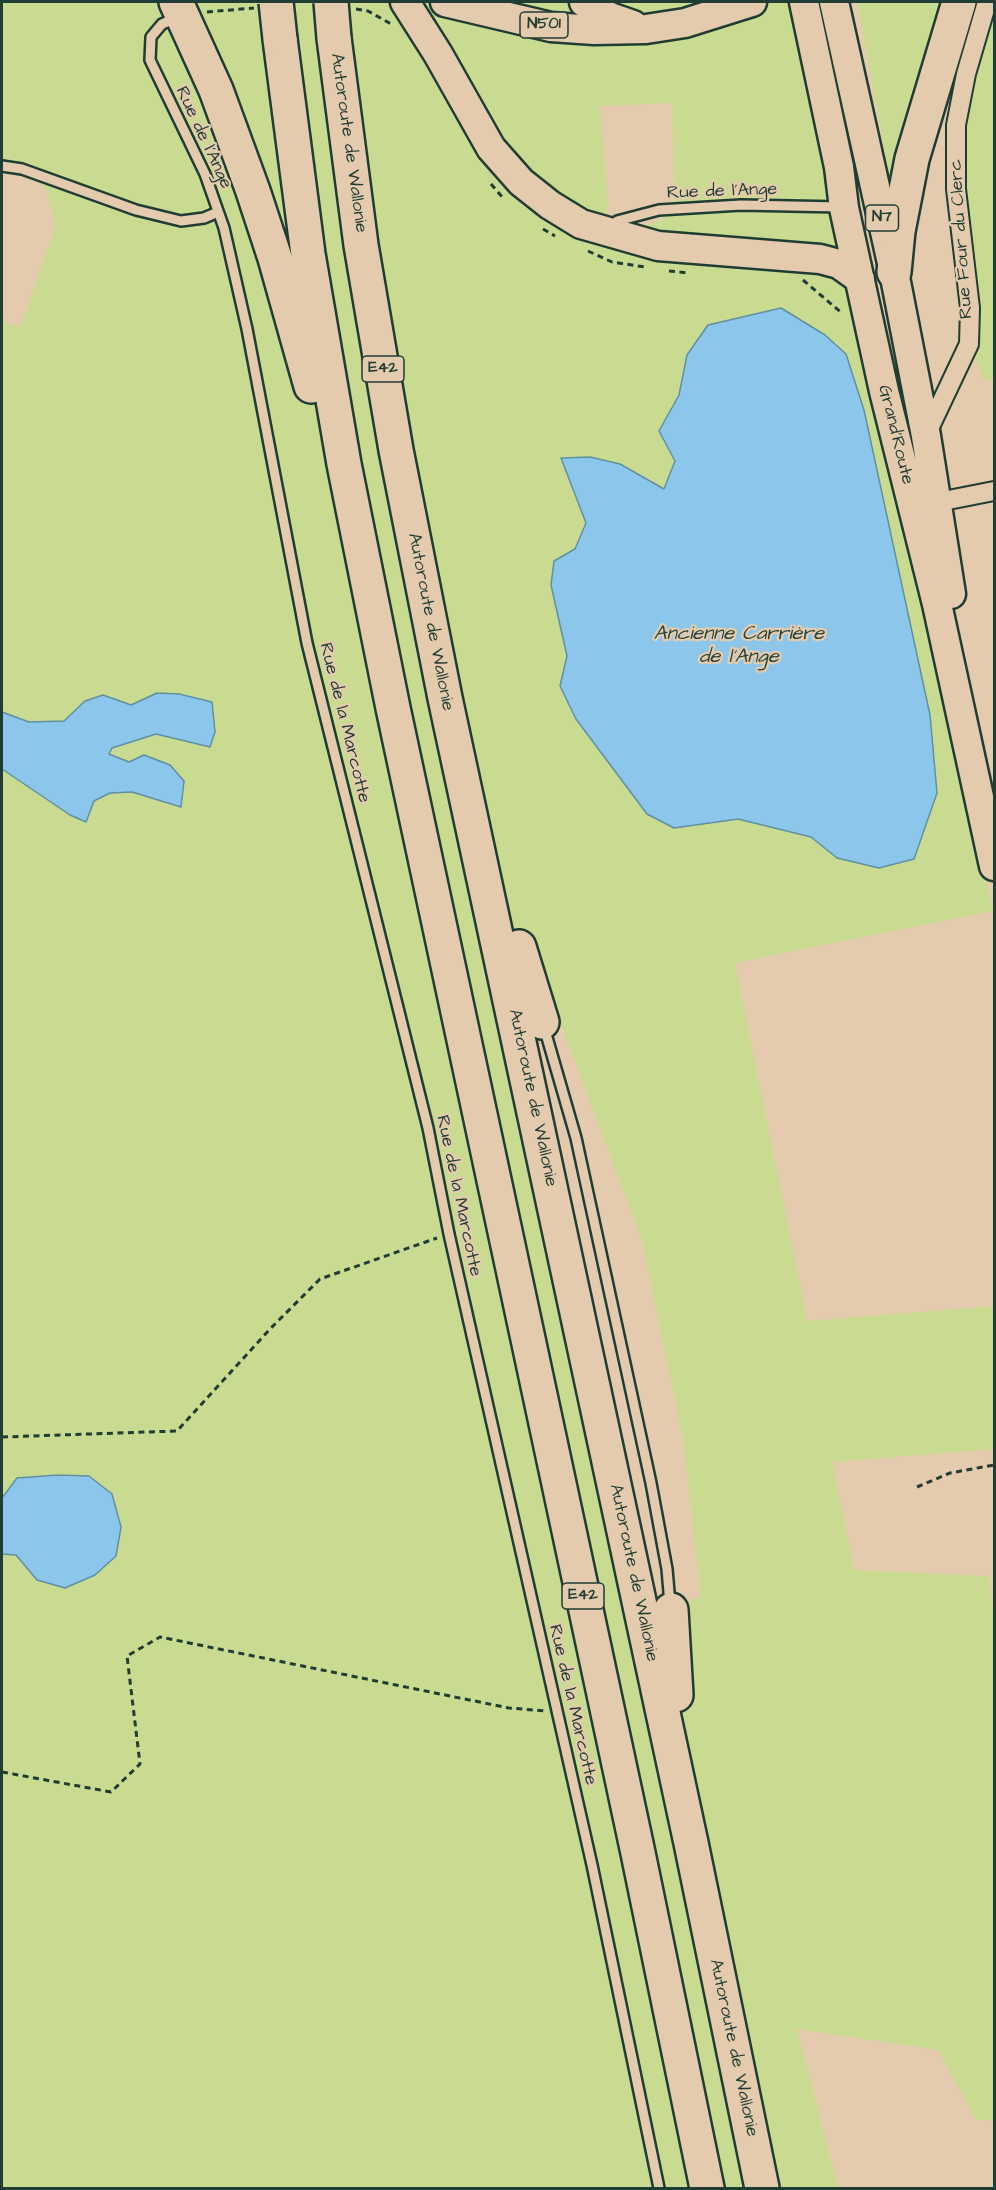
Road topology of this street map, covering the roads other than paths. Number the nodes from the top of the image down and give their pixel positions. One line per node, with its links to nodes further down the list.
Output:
1 (276, 2): 23 (highway, E42, bridge)
2 (331, 2): 27 (highway, Autoroute de Wallonie / E42, bridge)
3 (405, 2): 17 (main road)
4 (445, 2): 12 (main road, N501)
5 (584, 2): 12 (main road)
6 (752, 2): 12 (main road, N501)
7 (834, 2): 14 (main road, Grand'Route / N7)
8 (959, 2): 20 (highway)
9 (987, 2): 22 (street, Rue Four du Clerc)
10 (805, 5): 15 (main road, Grand'Route / N7)
11 (180, 8): 16 (lane, Rue de l'Ange); 23 (highway)
12 (646, 29)
13 (2, 166): 16 (lane, Rue de l'Ange)
14 (877, 197): 18 (main road); 20 (main road, Grand'Route / N7)
15 (844, 208): 17 (lane, Rue de l'Ange); 18 (main road, Grand'Route / N7)
16 (218, 212): 32 (lane, Rue de la Marcotte)
17 (612, 235): 19 (main road)
18 (852, 244): 19 (main road); 21 (main road, Grand'Route / N7)
19 (820, 259): 21 (main road)
20 (894, 272): 22 (main road, Grand'Route / N7)
21 (860, 279): 25 (main road, Grand'Route / N7)
22 (926, 436): 25 (main road, Grand'Route / N7)
23 (344, 464): 33 (highway, E42)
24 (994, 492): 25 (street)
25 (925, 505): 26 (main road, Grand'Route / N7); 28 (main road, Grand'Route / N7)
26 (994, 802)
27 (470, 810): 29 (highway); 31 (highway, Autoroute de Wallonie / E42)
28 (994, 866)
29 (542, 1022): 30 (lane)
30 (671, 1610): 31 (highway)
31 (691, 1843): 34 (highway, Autoroute de Wallonie / E42)
32 (659, 2188)
33 (707, 2188)
34 (762, 2188)

